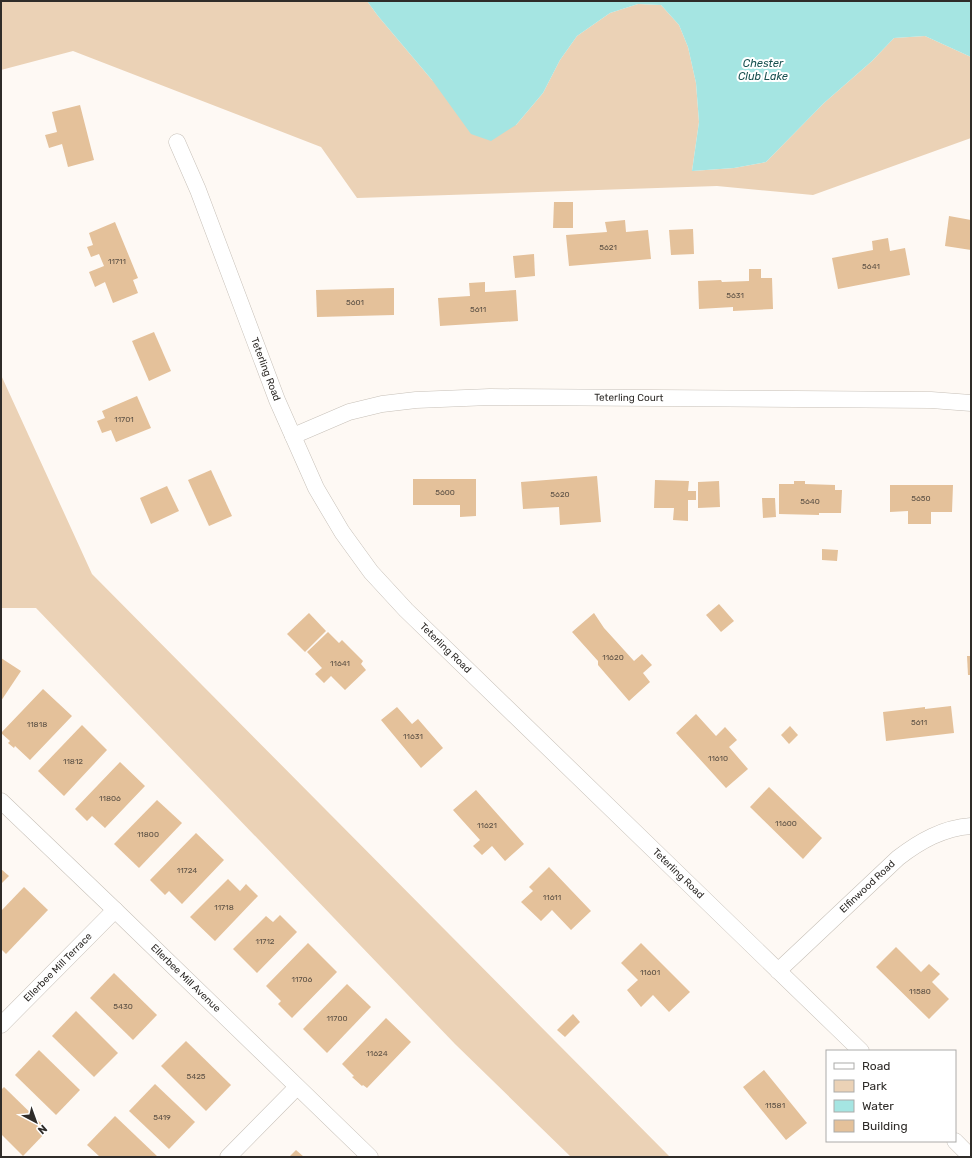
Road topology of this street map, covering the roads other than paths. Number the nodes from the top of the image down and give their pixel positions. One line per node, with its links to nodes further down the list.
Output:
1 (177, 142): 3 (street, Teterling Road)
2 (971, 403): 3 (street, Teterling Court)
3 (293, 436): 7 (street, Teterling Road)
4 (1, 801): 6 (street, Ellerbee Mill Avenue)
5 (971, 826): 7 (street, Elfinwood Road)
6 (115, 910): 8 (street, Ellerbee Mill Terrace); 10 (street, Ellerbee Mill Avenue)
7 (778, 971): 9 (street, Teterling Road)
8 (1, 1025)
9 (861, 1050)
10 (297, 1087): 12 (street); 13 (street, Ellerbee Mill Avenue)
11 (956, 1142): 14 (street)
12 (228, 1157)
13 (370, 1157)
14 (971, 1157)

